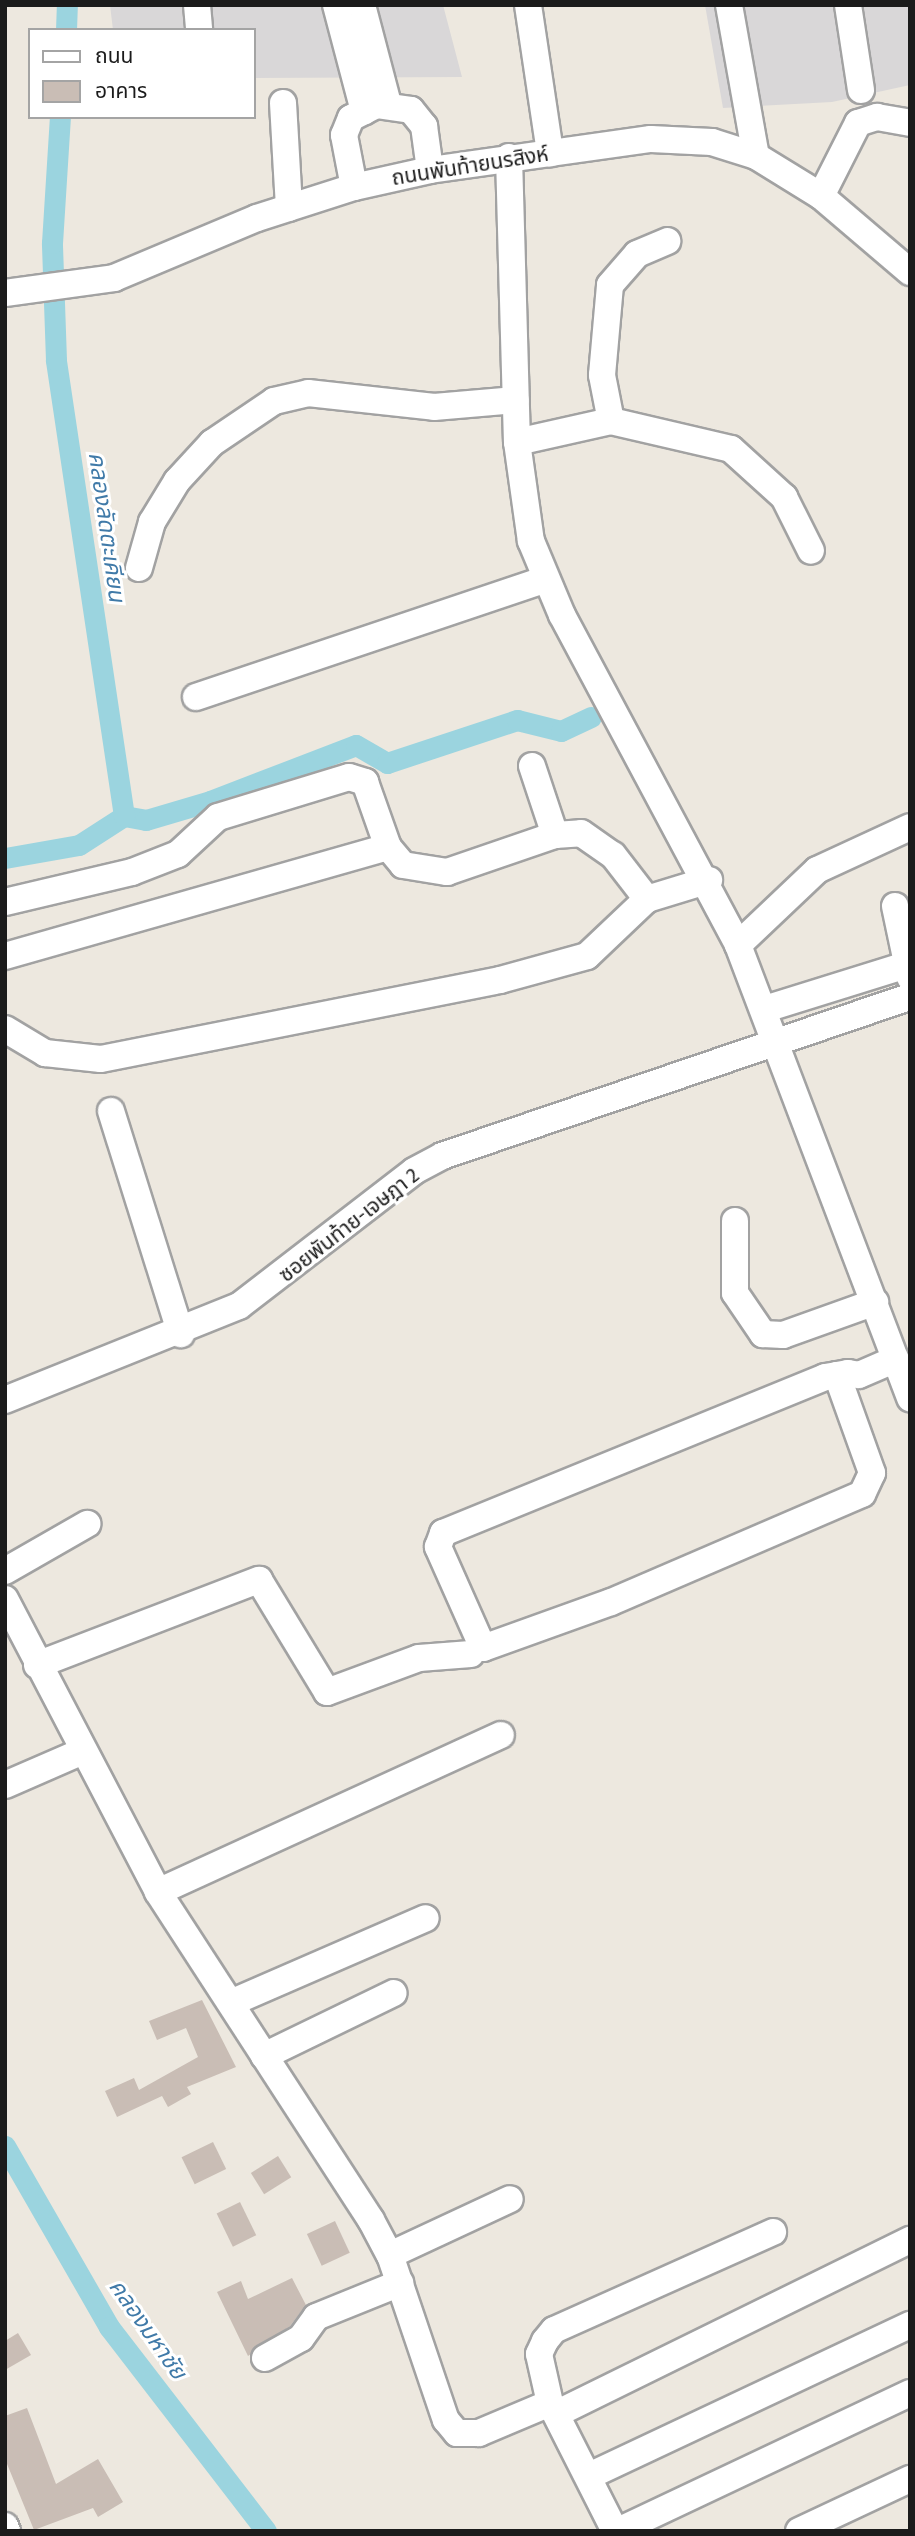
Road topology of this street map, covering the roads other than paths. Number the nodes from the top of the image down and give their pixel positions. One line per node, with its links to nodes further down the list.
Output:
1 (197, 5): 7 (street)
2 (336, 5): 10 (street)
3 (362, 5): 10 (street)
4 (528, 5): 12 (street)
5 (729, 5): 13 (street)
6 (848, 5): 8 (street)
7 (199, 28)
8 (862, 90)
9 (283, 103): 18 (street)
10 (376, 107): 15 (street); 16 (street)
11 (910, 123): 17 (street)
12 (550, 153): 13 (street, ถนนพันท้ายนรสิงห์); 14 (street, ถนนพันท้ายนรสิงห์)
13 (756, 156): 17 (street, ถนนพันท้ายนรสิงห์)
14 (509, 158): 15 (street, ถนนพันท้ายนรสิงห์); 22 (street)
15 (430, 170): 16 (street, ถนนพันท้ายนรสิงห์)
16 (354, 187): 18 (street, ถนนพันท้ายนรสิงห์)
17 (821, 195): 20 (street, ถนนพันท้ายนรสิงห์)
18 (289, 208): 21 (street, ถนนพันท้ายนรสิงห์)
19 (667, 241): 23 (street)
20 (910, 272)
21 (5, 293)
22 (516, 400): 24 (street); 26 (street)
23 (611, 421): 24 (street); 25 (street)
24 (517, 442): 27 (street)
25 (811, 551)
26 (139, 568)
27 (546, 579): 28 (street); 33 (street)
28 (196, 697)
29 (532, 766): 31 (street)
30 (910, 827): 37 (street)
31 (555, 835): 32 (street); 34 (street)
32 (388, 847): 35 (street); 38 (street)
33 (709, 880): 34 (street); 37 (street)
34 (647, 899): 42 (street)
35 (5, 902)
36 (895, 906): 39 (street)
37 (738, 945): 41 (street)
38 (5, 956)
39 (908, 971): 41 (street)
40 (910, 997): 43 (street, ซอยพันท้าย-เจษฎา 2)
41 (765, 1009): 43 (street)
42 (5, 1029)
43 (780, 1045): 46 (street); 47 (street, ซอยพันท้าย-เจษฎา 2)
44 (111, 1111): 47 (street)
45 (735, 1221): 46 (street)
46 (875, 1302): 48 (street)
47 (181, 1334): 51 (street, ซอยพันท้าย-เจษฎา 2)
48 (902, 1366): 49 (street); 50 (street)
49 (837, 1375): 49 (street)
50 (910, 1398)
51 (5, 1400)
52 (87, 1524): 53 (street)
53 (5, 1571)
54 (5, 1599): 56 (street)
55 (471, 1654): 56 (street)
56 (37, 1665): 58 (street)
57 (500, 1735): 60 (street)
58 (81, 1752): 59 (street); 60 (street)
59 (5, 1785)
60 (158, 1892): 63 (street)
61 (426, 1918): 63 (street)
62 (394, 1993): 64 (street)
63 (233, 2002): 64 (street)
64 (264, 2056): 68 (street)
65 (510, 2199): 68 (street)
66 (773, 2232): 73 (street)
67 (910, 2240): 73 (street)
68 (390, 2255): 69 (street)
69 (400, 2283): 71 (street); 73 (street)
70 (910, 2325): 74 (street)
71 (265, 2358)
72 (910, 2392): 76 (street)
73 (555, 2407): 74 (street)
74 (589, 2476): 76 (street)
75 (910, 2479): 77 (street)
76 (617, 2531)
77 (799, 2531)

